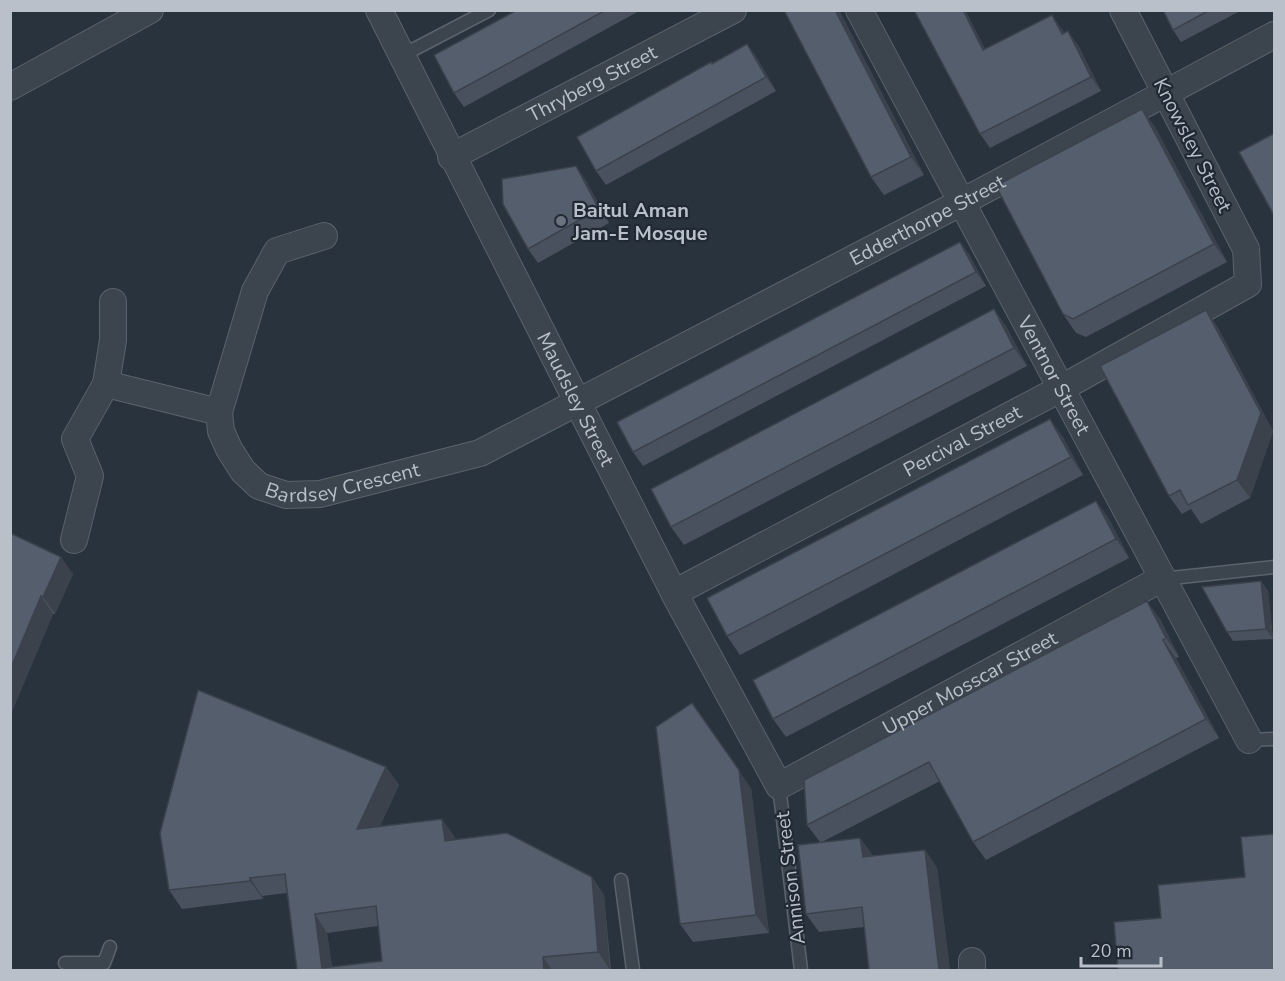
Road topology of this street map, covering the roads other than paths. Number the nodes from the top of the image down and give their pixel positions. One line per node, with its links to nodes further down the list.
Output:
1 (150, 10): 9 (street)
2 (378, 10): 8 (street, Maudsley Street)
3 (489, 10): 8 (lane)
4 (732, 10): 11 (street, Thryberg Street)
5 (859, 10): 12 (street, Ventnor Street)
6 (1123, 10): 10 (street, Knowsley Street)
7 (1275, 35): 10 (street, Edderthorpe Street)
8 (403, 55): 11 (street, Maudsley Street)
9 (10, 87)
10 (1166, 92): 12 (street, Edderthorpe Street); 14 (street, Knowsley Street)
11 (452, 157): 18 (street, Maudsley Street)
12 (962, 202): 17 (street, Ventnor Street); 18 (street, Edderthorpe Street)
13 (324, 236): 19 (street, Bardsey Crescent)
14 (1248, 284): 17 (street, Percival Street)
15 (113, 302): 16 (street)
16 (106, 384): 19 (street); 20 (street)
17 (1060, 389): 22 (street, Ventnor Street); 23 (street, Percival Street)
18 (576, 402): 19 (street, Bardsey Crescent); 23 (street, Maudsley Street)
19 (219, 412)
20 (74, 540)
21 (1275, 567): 22 (lane)
22 (1161, 579): 25 (street, Ventnor Street); 26 (street, Upper Mosscar Street)
23 (674, 593): 26 (street, Maudsley Street)
24 (1275, 739): 25 (lane)
25 (1249, 740)
26 (779, 786): 32 (lane, Annison Street)
27 (621, 880): 31 (lane)
28 (110, 947): 30 (lane)
29 (64, 963): 30 (lane)
30 (106, 967)
31 (633, 970)
32 (801, 970)

